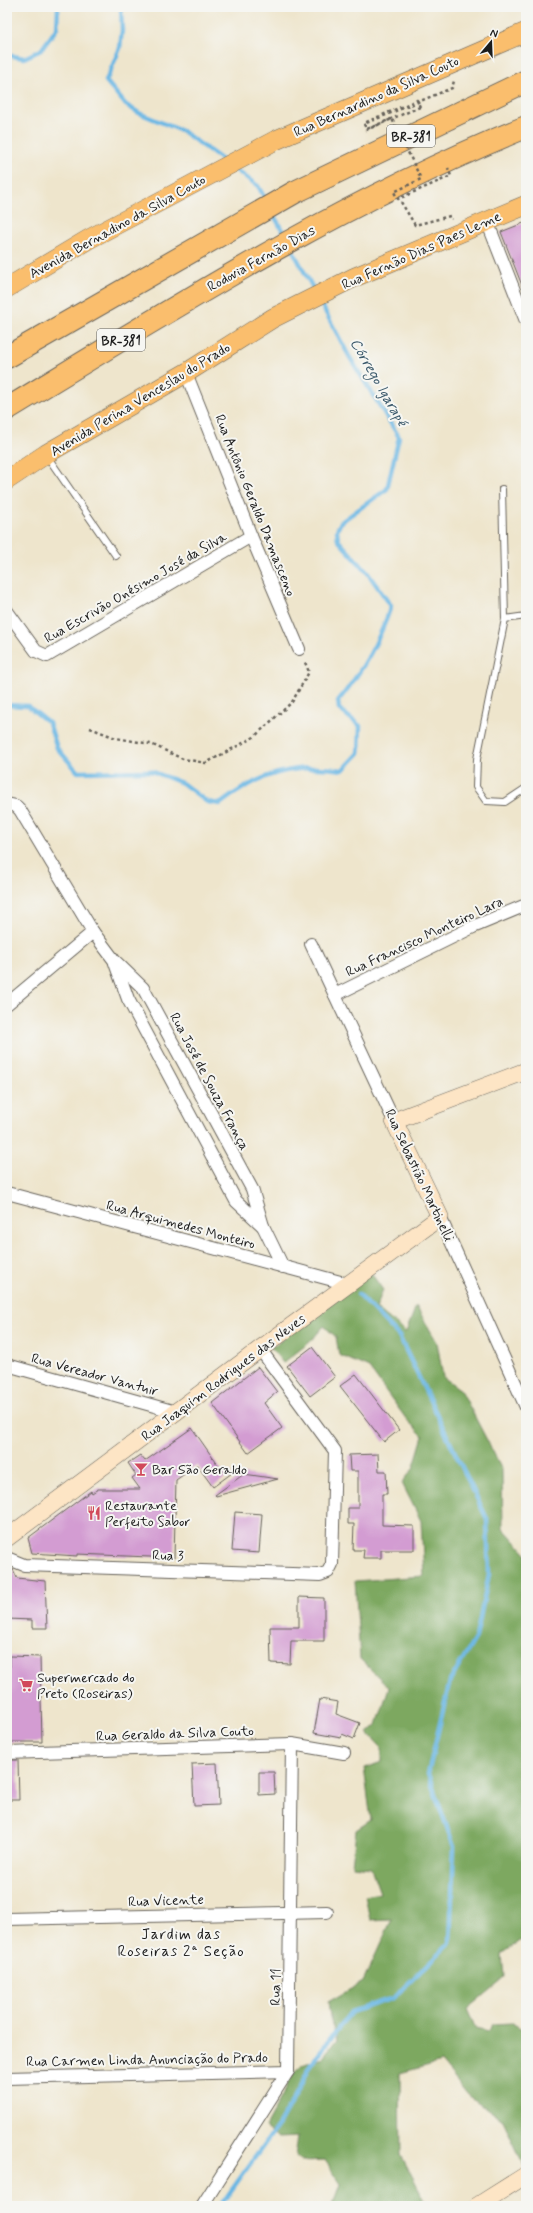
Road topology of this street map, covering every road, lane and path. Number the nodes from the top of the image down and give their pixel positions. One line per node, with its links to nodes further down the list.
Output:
1 (526, 32): 5 (main road, Rua Bernardino da Silva Couto)
2 (526, 81): 14 (highway, BR-381)
3 (420, 100): 6 (path, bridge)
4 (526, 127): 16 (highway, Rodovia Fernão Dias / BR-381)
5 (228, 164): 11 (main road, Avenida Bernadino da Silva Couto)
6 (442, 171)
7 (422, 181): 9 (path, bridge)
8 (526, 204): 10 (main road, Rua Fernão Dias Paes Leme)
9 (450, 216)
10 (487, 221): 12 (main road, Rua Fernão Dias Paes Leme); 13 (street)
11 (7, 288)
12 (273, 318): 15 (main road, Avenida Perina Venceslau do Prado)
13 (526, 321)
14 (7, 357)
15 (186, 373): 17 (main road, Avenida Perina Venceslau do Prado); 20 (street, Rua Antônio Geraldo Damasceno)
16 (7, 409)
17 (46, 454): 18 (main road, Avenida Perina Venceslau do Prado); 21 (lane)
18 (7, 480)
19 (502, 489): 24 (lane)
20 (251, 536): 22 (street, Rua Escrivão Onésimo José da Silva); 25 (street, Rua Antônio Geraldo Damasceno)
21 (116, 556)
22 (7, 611)
23 (526, 616): 24 (lane)
24 (505, 619): 27 (lane)
25 (299, 649): 26 (path)
26 (90, 728)
27 (526, 788)
28 (9, 804): 30 (street, Rua José de Souza França)
29 (526, 905): 33 (street, Rua Francisco Monteiro Lara)
30 (93, 932): 32 (street, Rua José de Souza França); 34 (street)
31 (311, 944): 33 (street, Rua Sebastião Martinelli)
32 (114, 960): 39 (street, Rua José de Souza França); 39 (street, Rua José de Souza França)
33 (335, 995): 36 (street, Rua Sebastião Martinelli)
34 (7, 1004)
35 (526, 1070): 36 (street)
36 (394, 1121): 38 (street, Rua Sebastião Martinelli)
37 (7, 1194): 40 (street, Rua Arquimedes Monteiro)
38 (440, 1217): 41 (street, Rua Joaquim Rodrigues das Neves); 44 (street, Rua Sebastião Martinelli)
39 (263, 1226): 40 (street, Rua José de Souza França)
40 (283, 1267): 41 (street, Rua Arquimedes Monteiro)
41 (348, 1284): 42 (street, Rua Joaquim Rodrigues das Neves)
42 (260, 1349): 45 (street, Rua Joaquim Rodrigues das Neves); 47 (street, Rua 3)
43 (7, 1365): 45 (street, Rua Vereador Vantuir)
44 (526, 1408)
45 (176, 1412): 46 (street, Rua Joaquim Rodrigues das Neves)
46 (7, 1538)
47 (7, 1558)
48 (292, 1744): 49 (street, Rua Geraldo da Silva Couto); 50 (street, Rua Geraldo da Silva Couto); 51 (street, Rua 11)
49 (7, 1753)
50 (344, 1753)
51 (291, 1911): 52 (street, Rua Vicente); 53 (street, Rua Vicente); 54 (street, Rua 11)
52 (327, 1912)
53 (7, 1919)
54 (288, 2071): 55 (street, Rua Carmen Linda Anunciação do Prado); 57 (street)
55 (7, 2078)
56 (526, 2175): 58 (street)
57 (202, 2206)
58 (477, 2206)

